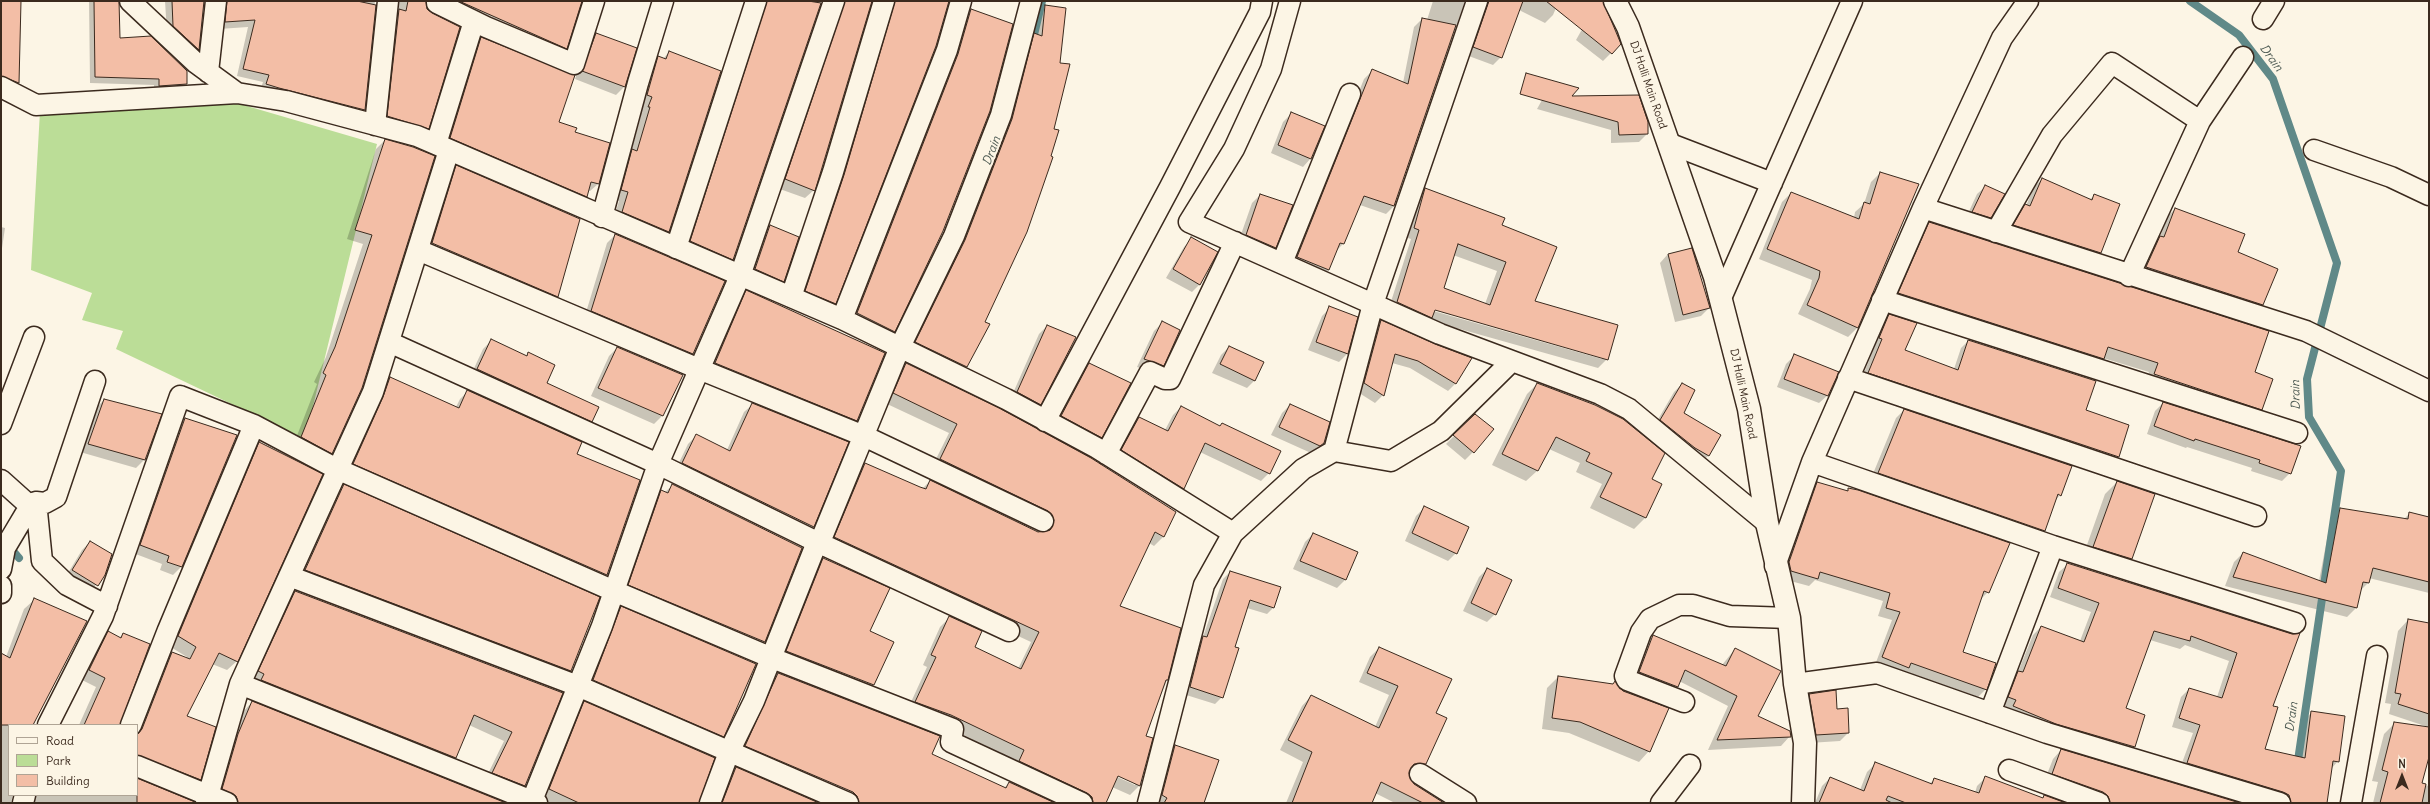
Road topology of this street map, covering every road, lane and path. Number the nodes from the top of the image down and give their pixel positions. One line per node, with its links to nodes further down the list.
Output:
1 (130, 1): 22 (street)
2 (216, 1): 22 (street)
3 (388, 1): 27 (street)
4 (437, 1): 20 (street)
5 (594, 1): 20 (street)
6 (663, 1): 34 (street)
7 (756, 1): 37 (street)
8 (834, 1): 40 (street)
9 (884, 1): 42 (street)
10 (961, 1): 46 (street)
11 (1031, 1): 49 (street)
12 (1262, 1): 55 (street)
13 (1290, 1): 36 (street)
14 (1477, 1): 45 (street)
15 (1852, 1): 31 (street)
16 (2028, 1): 33 (street)
17 (2274, 1): 19 (street)
18 (1618, 2): 28 (street, DJ Halli Main Road)
19 (2263, 19)
20 (474, 21): 29 (street)
21 (2243, 57): 26 (street)
22 (208, 72): 24 (street)
23 (1, 87): 24 (street)
24 (237, 93): 27 (street)
25 (1350, 94): 39 (street)
26 (2200, 121): 35 (street); 41 (street)
27 (375, 125): 29 (street)
28 (1668, 143): 31 (street); 43 (street, DJ Halli Main Road)
29 (443, 147): 34 (street); 38 (street)
30 (2314, 150): 32 (street)
31 (1772, 183): 43 (street)
32 (2429, 195)
33 (1923, 208): 35 (street); 44 (street)
34 (602, 217): 37 (street)
35 (1996, 232): 41 (street)
36 (1236, 242): 39 (street); 61 (street)
37 (676, 248): 40 (street)
38 (418, 250): 48 (street); 51 (street)
39 (1282, 263): 45 (street)
40 (740, 276): 42 (street); 51 (street)
41 (2130, 276): 54 (street)
42 (791, 297): 46 (street)
43 (1721, 298): 69 (street, DJ Halli Main Road)
44 (1882, 300): 52 (street); 58 (street)
45 (1373, 304): 50 (street); 60 (street)
46 (842, 319): 49 (street)
47 (34, 337): 56 (street)
48 (389, 342): 63 (street); 64 (street)
49 (900, 347): 55 (street); 59 (street)
50 (1512, 362): 60 (street); 69 (street)
51 (699, 369): 59 (street); 63 (street)
52 (1848, 378): 62 (street); 67 (street)
53 (95, 381): 66 (street)
54 (2429, 391)
55 (1045, 421): 61 (street)
56 (1, 424)
57 (254, 425): 64 (street); 79 (street); 91 (street)
58 (2297, 433)
59 (864, 436): 68 (street); 71 (street)
60 (1334, 451): 70 (street)
61 (1106, 454): 70 (street)
62 (1812, 462): 72 (street); 73 (street)
63 (658, 464): 71 (street); 77 (street)
64 (337, 469): 75 (street); 77 (street)
65 (1, 480): 66 (street)
66 (33, 504): 74 (street); 79 (street)
67 (2256, 516)
68 (1043, 521)
69 (1767, 524): 73 (street, DJ Halli Main Road)
70 (1233, 534): 102 (street)
71 (817, 542): 82 (street); 84 (street)
72 (2053, 546): 81 (street); 89 (street)
73 (1775, 566): 80 (street, DJ Halli Main Road)
74 (1, 569)
75 (289, 576): 85 (street); 87 (street)
76 (1, 586): 78 (street)
77 (614, 590): 84 (street); 87 (street)
78 (1, 593)
79 (107, 606): 90 (street)
80 (1789, 618): 86 (street, DJ Halli Main Road); 88 (street)
81 (2295, 623)
82 (1009, 631)
83 (2377, 656): 108 (street)
84 (772, 658): 92 (street); 101 (street)
85 (240, 684): 97 (street); 98 (street)
86 (1795, 684): 89 (street); 105 (street, DJ Halli Main Road)
87 (578, 686): 92 (street); 98 (street)
88 (1684, 702)
89 (1990, 713): 107 (street)
90 (48, 724)
91 (131, 724)
92 (729, 752): 99 (street); 100 (street)
93 (1690, 765): 104 (street)
94 (138, 766): 97 (street)
95 (2009, 770): 106 (street)
96 (1420, 774): 103 (street)
97 (214, 800)
98 (534, 802)
99 (710, 803)
100 (848, 803)
101 (1082, 803)
102 (1148, 803)
103 (1466, 803)
104 (1661, 803)
105 (1803, 803)
106 (2099, 803)
107 (2280, 803)
108 (2351, 803)

